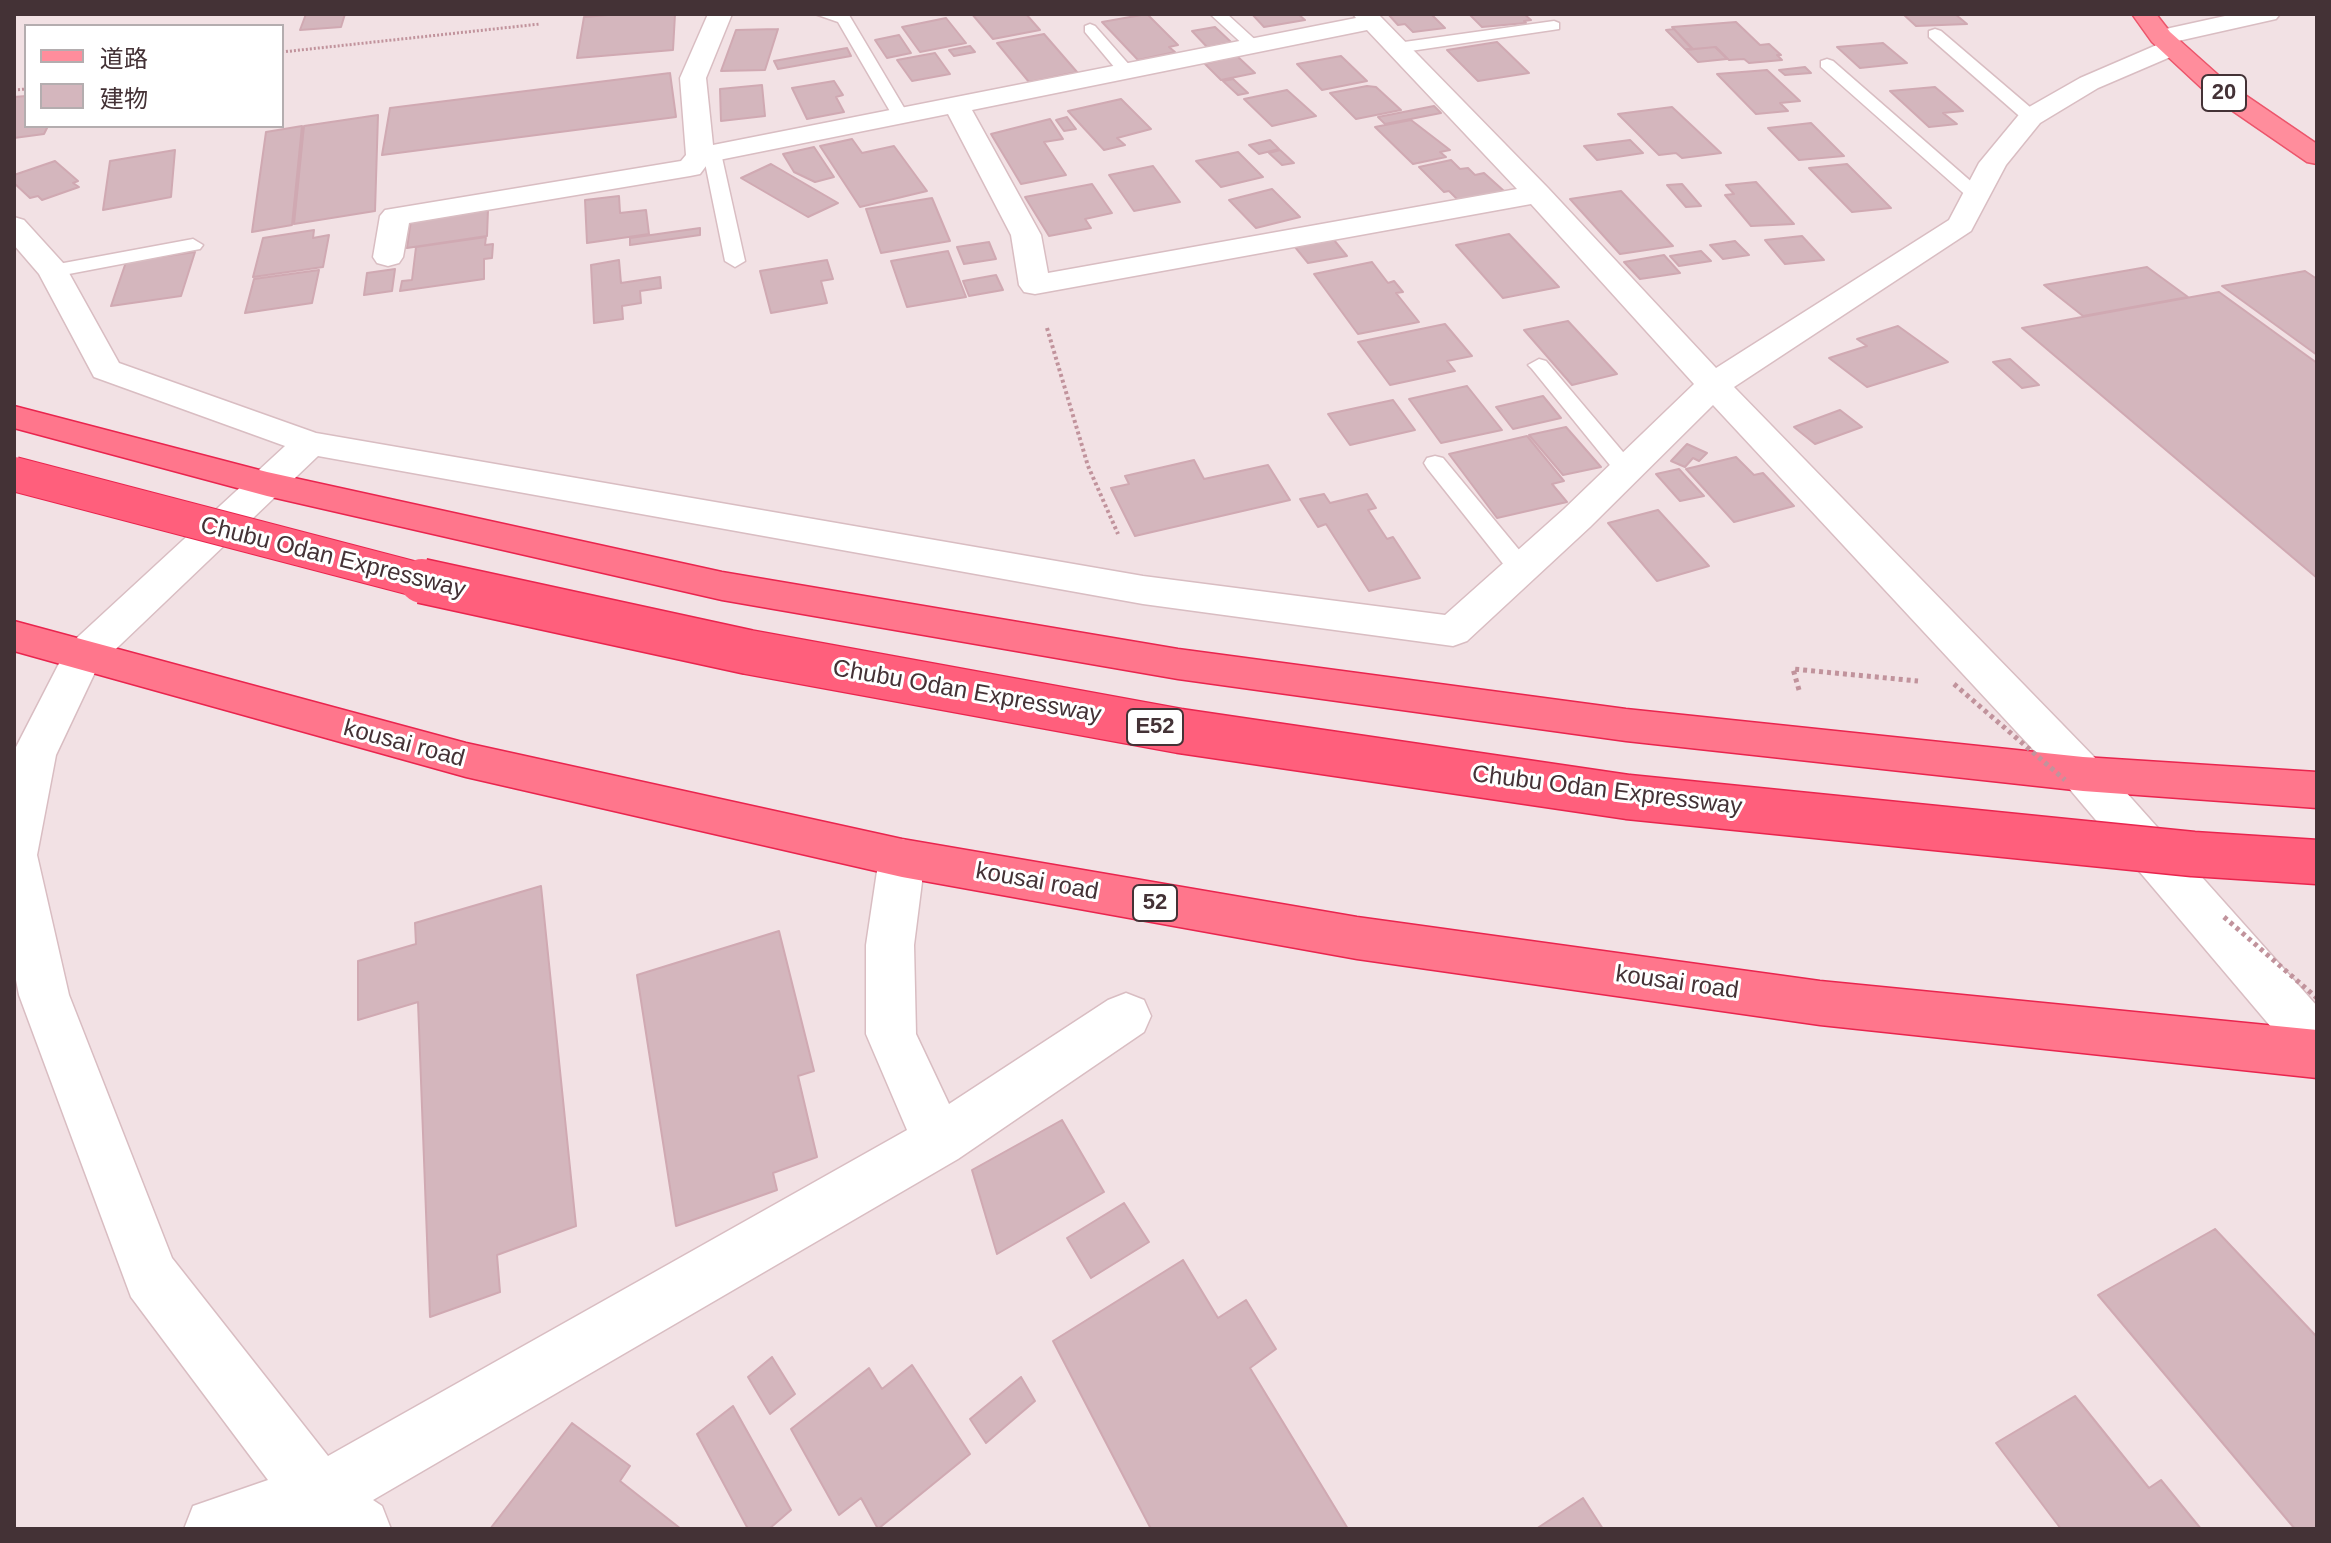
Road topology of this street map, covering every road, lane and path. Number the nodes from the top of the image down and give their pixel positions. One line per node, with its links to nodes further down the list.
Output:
1 (720, 14): 20 (street)
2 (823, 14): 18 (lane)
3 (1218, 14): 12 (lane)
4 (2144, 14): 11 (main road, 20)
5 (2268, 14): 11 (street)
6 (1368, 18): 12 (street); 13 (street)
7 (540, 24): 14 (path)
8 (1554, 26): 13 (lane)
9 (1090, 29): 16 (lane)
10 (1935, 34): 19 (lane)
11 (2167, 42): 19 (street); 21 (main road, 20)
12 (1253, 45): 16 (street)
13 (1397, 48): 22 (street)
14 (284, 52)
15 (1827, 64): 23 (lane)
16 (1126, 71): 17 (street)
17 (956, 105): 18 (street); 29 (street)
18 (901, 116): 20 (street)
19 (2031, 117): 23 (street)
20 (706, 155): 26 (street); 27 (lane)
21 (2317, 156)
22 (1538, 194): 29 (street); 31 (street)
23 (1976, 195): 31 (street)
24 (14, 226): 28 (street)
25 (193, 245): 28 (lane)
26 (388, 257)
27 (735, 261)
28 (53, 271): 33 (street)
29 (1035, 285): 39 (path)
30 (1539, 365): 35 (lane)
31 (1713, 385): 35 (street); 46 (street)
32 (14, 417): 37 (highway)
33 (310, 443): 37 (street); 39 (street)
34 (1435, 463): 38 (lane)
35 (1626, 470): 38 (street)
36 (14, 474): 49 (highway, Chubu Odan Expressway / E52, bridge)
37 (267, 484): 41 (street); 46 (highway)
38 (1521, 569): 39 (street)
39 (1143, 590)
40 (14, 636): 41 (highway, kousai road / 52)
41 (82, 657): 48 (highway, kousai road / 52); 54 (street)
42 (1925, 681): 45 (path)
43 (1940, 683): 44 (path)
44 (1954, 684)
45 (1800, 691)
46 (2083, 774): 47 (highway); 51 (street)
47 (2317, 790)
48 (902, 858): 52 (highway, kousai road / 52); 53 (street)
49 (2317, 862)
50 (1126, 1016): 53 (street)
51 (2317, 1043)
52 (2317, 1054)
53 (939, 1141): 54 (street)
54 (339, 1512): 55 (street)
55 (216, 1529)

